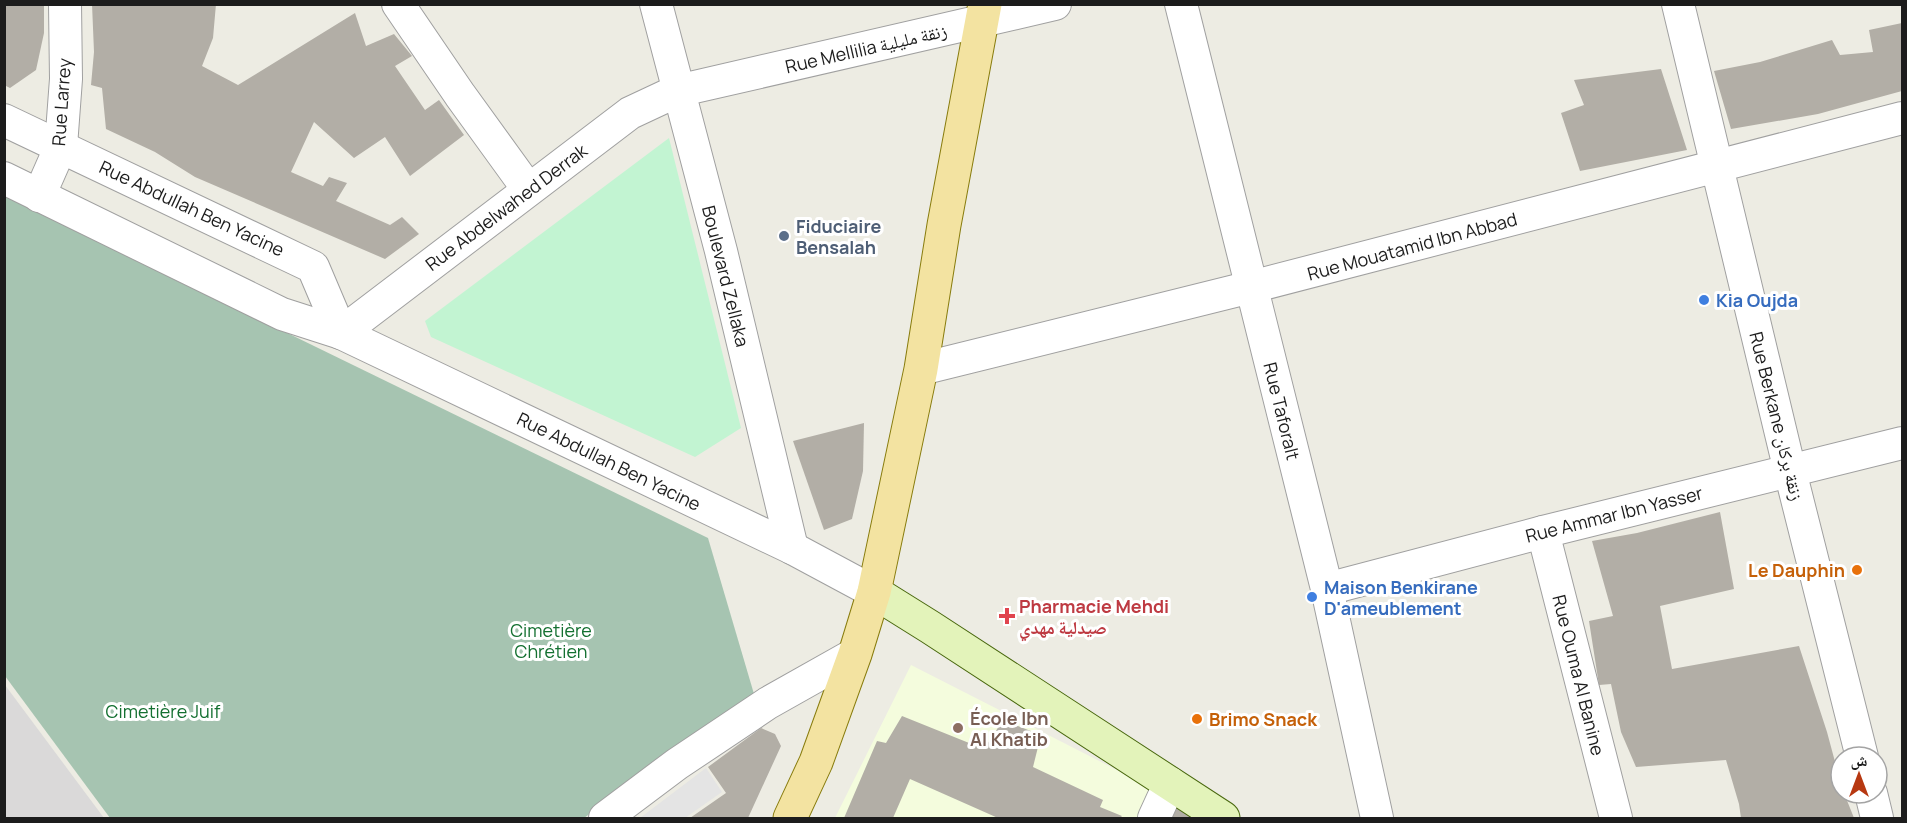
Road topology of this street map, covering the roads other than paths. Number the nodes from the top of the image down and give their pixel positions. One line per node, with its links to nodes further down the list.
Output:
1 (65, 4): 11 (street, Rue Larrey)
2 (398, 4): 14 (street)
3 (656, 4): 8 (street, Boulevard Zellaka)
4 (1055, 4): 7 (street, Rue Mellilia زنقة مليلية)
5 (1181, 4): 16 (street, Rue Taforalt)
6 (1678, 4): 12 (street, Rue Berkane زنقة بركان)
7 (984, 13): 8 (street, Rue Mellilia زنقة مليلية); 18 (main road)
8 (677, 91): 14 (street, Rue Abdelwahed Derrak); 22 (street, Boulevard Zellaka)
9 (1902, 118): 12 (street, Rue Mouatamid Ibn Abbad)
10 (4, 120): 11 (street, Rue Abdullah Ben Yacine)
11 (61, 146): 15 (street, Rue Larrey); 17 (street, Rue Abdullah Ben Yacine)
12 (1717, 166): 16 (street, Rue Mouatamid Ibn Abbad); 20 (street, Rue Berkane زنقة بركان)
13 (4, 178): 15 (street, Rue Abdullah Ben Yacine)
14 (528, 189): 17 (street, Rue Abdelwahed Derrak)
15 (39, 196): 17 (street, Rue Abdullah Ben Yacine)
16 (1251, 288): 18 (street, Rue Mouatamid Ibn Abbad); 23 (street, Rue Taforalt)
17 (341, 333): 22 (street, Rue Abdullah Ben Yacine)
18 (921, 369): 24 (main road)
19 (1902, 442): 20 (street, Rue Ammar Ibn Yasser)
20 (1790, 471): 21 (street, Rue Ammar Ibn Yasser); 26 (street, Rue Berkane زنقة بركان)
21 (1543, 532): 23 (street, Rue Ammar Ibn Yasser); 33 (street, Rue Ouma Al Banine)
22 (792, 548): 24 (street, Rue Abdullah Ben Yacine)
23 (1327, 589): 32 (street, Rue Taforalt)
24 (874, 592): 25 (main road); 27 (street)
25 (855, 654): 28 (street); 29 (main road)
26 (1859, 745)
27 (1170, 783): 30 (street); 31 (street)
28 (605, 819)
29 (790, 819)
30 (1154, 819)
31 (1223, 819)
32 (1377, 819)
33 (1616, 819)

